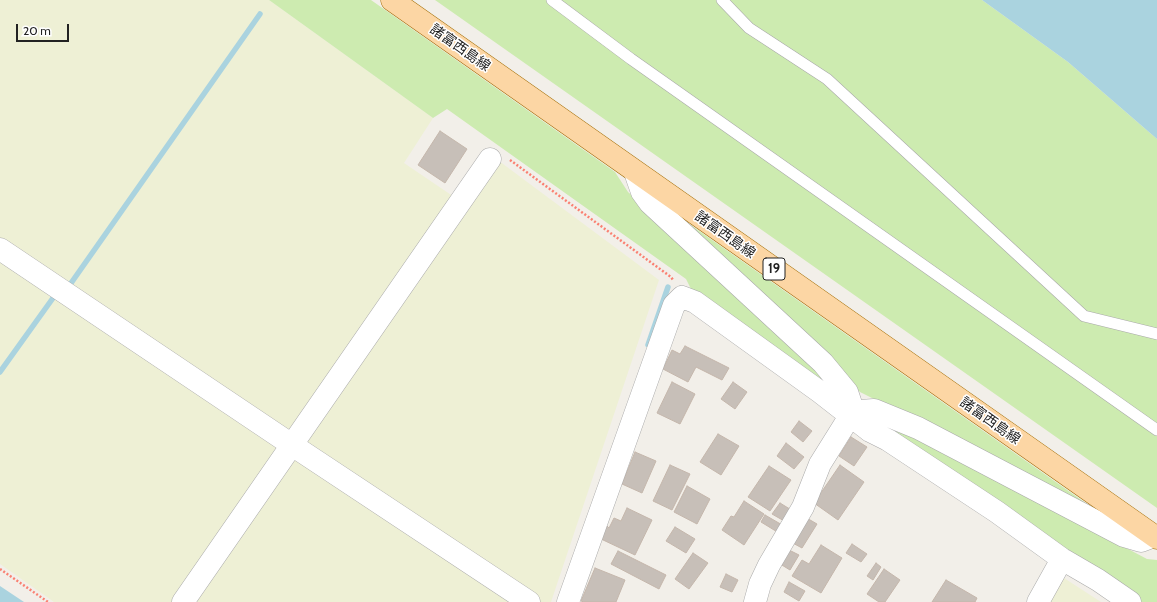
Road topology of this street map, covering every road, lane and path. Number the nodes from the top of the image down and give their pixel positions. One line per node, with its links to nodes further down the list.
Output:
1 (392, 0): 5 (main road, 諸富西島線 / 19)
2 (552, 0): 10 (lane)
3 (722, 0): 8 (lane)
4 (490, 159): 7 (path); 11 (street)
5 (635, 172): 9 (street); 12 (main road, 諸富西島線 / 19)
6 (0, 249): 11 (street)
7 (682, 297): 9 (street); 18 (street)
8 (1157, 334)
9 (850, 416): 12 (street); 13 (street); 19 (street)
10 (1157, 430)
11 (292, 446): 16 (street); 17 (street)
12 (1155, 537)
13 (1062, 559): 20 (street); 21 (street)
14 (0, 569): 15 (path)
15 (48, 602)
16 (183, 602)
17 (529, 602)
18 (568, 602)
19 (755, 602)
20 (1038, 602)
21 (1130, 602)

